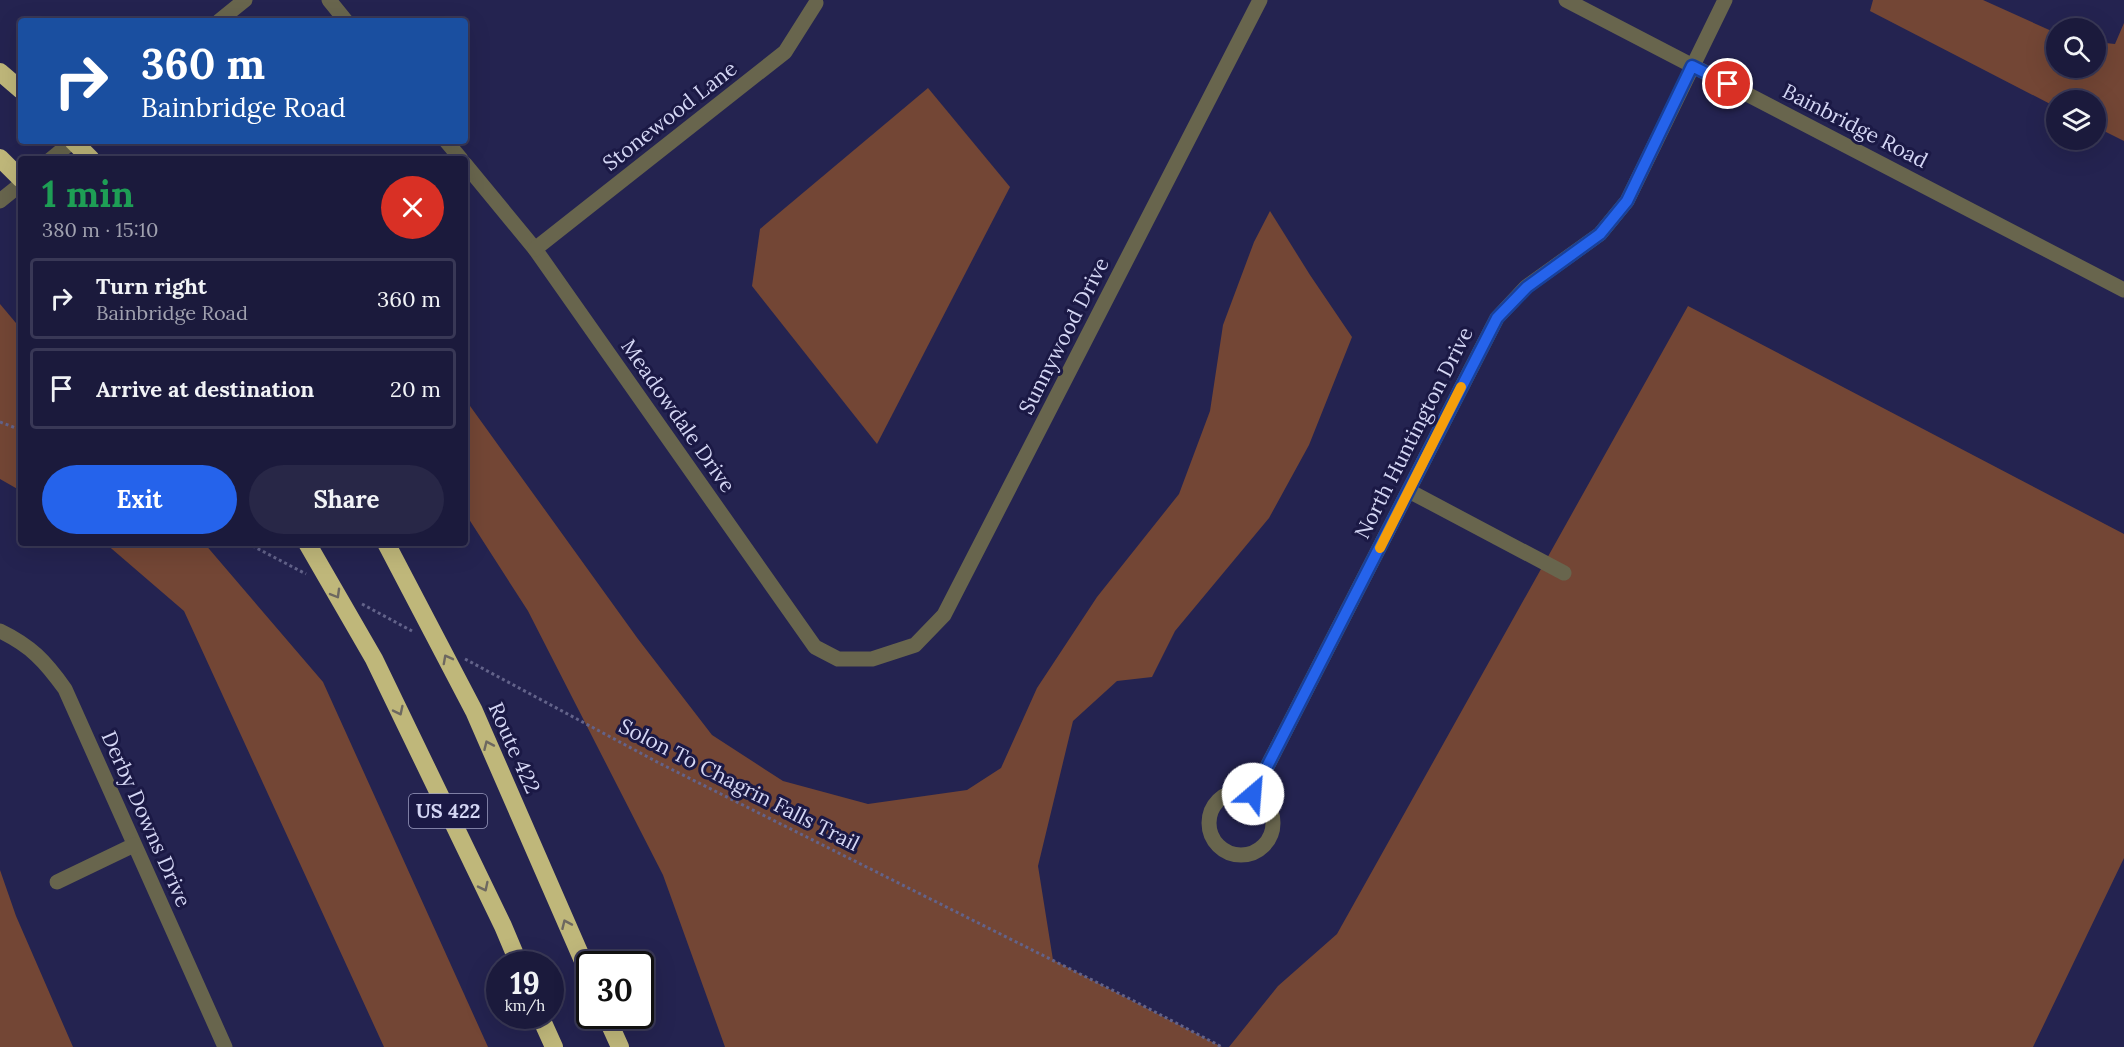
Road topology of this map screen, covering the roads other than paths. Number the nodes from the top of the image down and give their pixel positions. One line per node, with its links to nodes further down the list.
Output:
1 (245, 0): 7 (street)
2 (329, 0): 8 (street)
3 (1260, 0): 30 (street, Sunnywood Drive)
4 (1566, 0): 9 (street, Bainbridge Road)
5 (1725, 0): 9 (street, North Huntington Drive)
6 (816, 3): 23 (street, Stonewood Lane)
7 (223, 18)
8 (344, 18)
9 (1692, 66): 24 (street, Bainbridge Road); 25 (street, North Huntington Drive)
10 (0, 72): 11 (highway)
11 (18, 87)
12 (69, 144): 15 (street)
13 (76, 144): 16 (highway)
14 (448, 144): 17 (street)
15 (55, 156)
16 (88, 156)
17 (458, 156)
18 (0, 158): 20 (highway)
19 (468, 168): 23 (street, Meadowdale Drive)
20 (18, 179)
21 (18, 185): 22 (street)
22 (0, 201)
23 (535, 249): 30 (street, Meadowdale Drive)
24 (2124, 290)
25 (1409, 491): 28 (street); 31 (street, North Huntington Drive)
26 (309, 546): 34 (highway, US 422, one-way to 34)
27 (388, 546): 35 (highway, Route 422 / US 422, one-way to 27)
28 (1564, 573)
29 (0, 631): 32 (street, Derby Downs Drive)
30 (873, 659)
31 (1253, 794): 31 (street)
32 (134, 845): 33 (street); 38 (street, Derby Downs Drive)
33 (57, 882)
34 (514, 951)
35 (579, 951)
36 (546, 1029): 39 (highway)
37 (612, 1029): 40 (highway)
38 (225, 1047)
39 (554, 1047)
40 (620, 1047)

